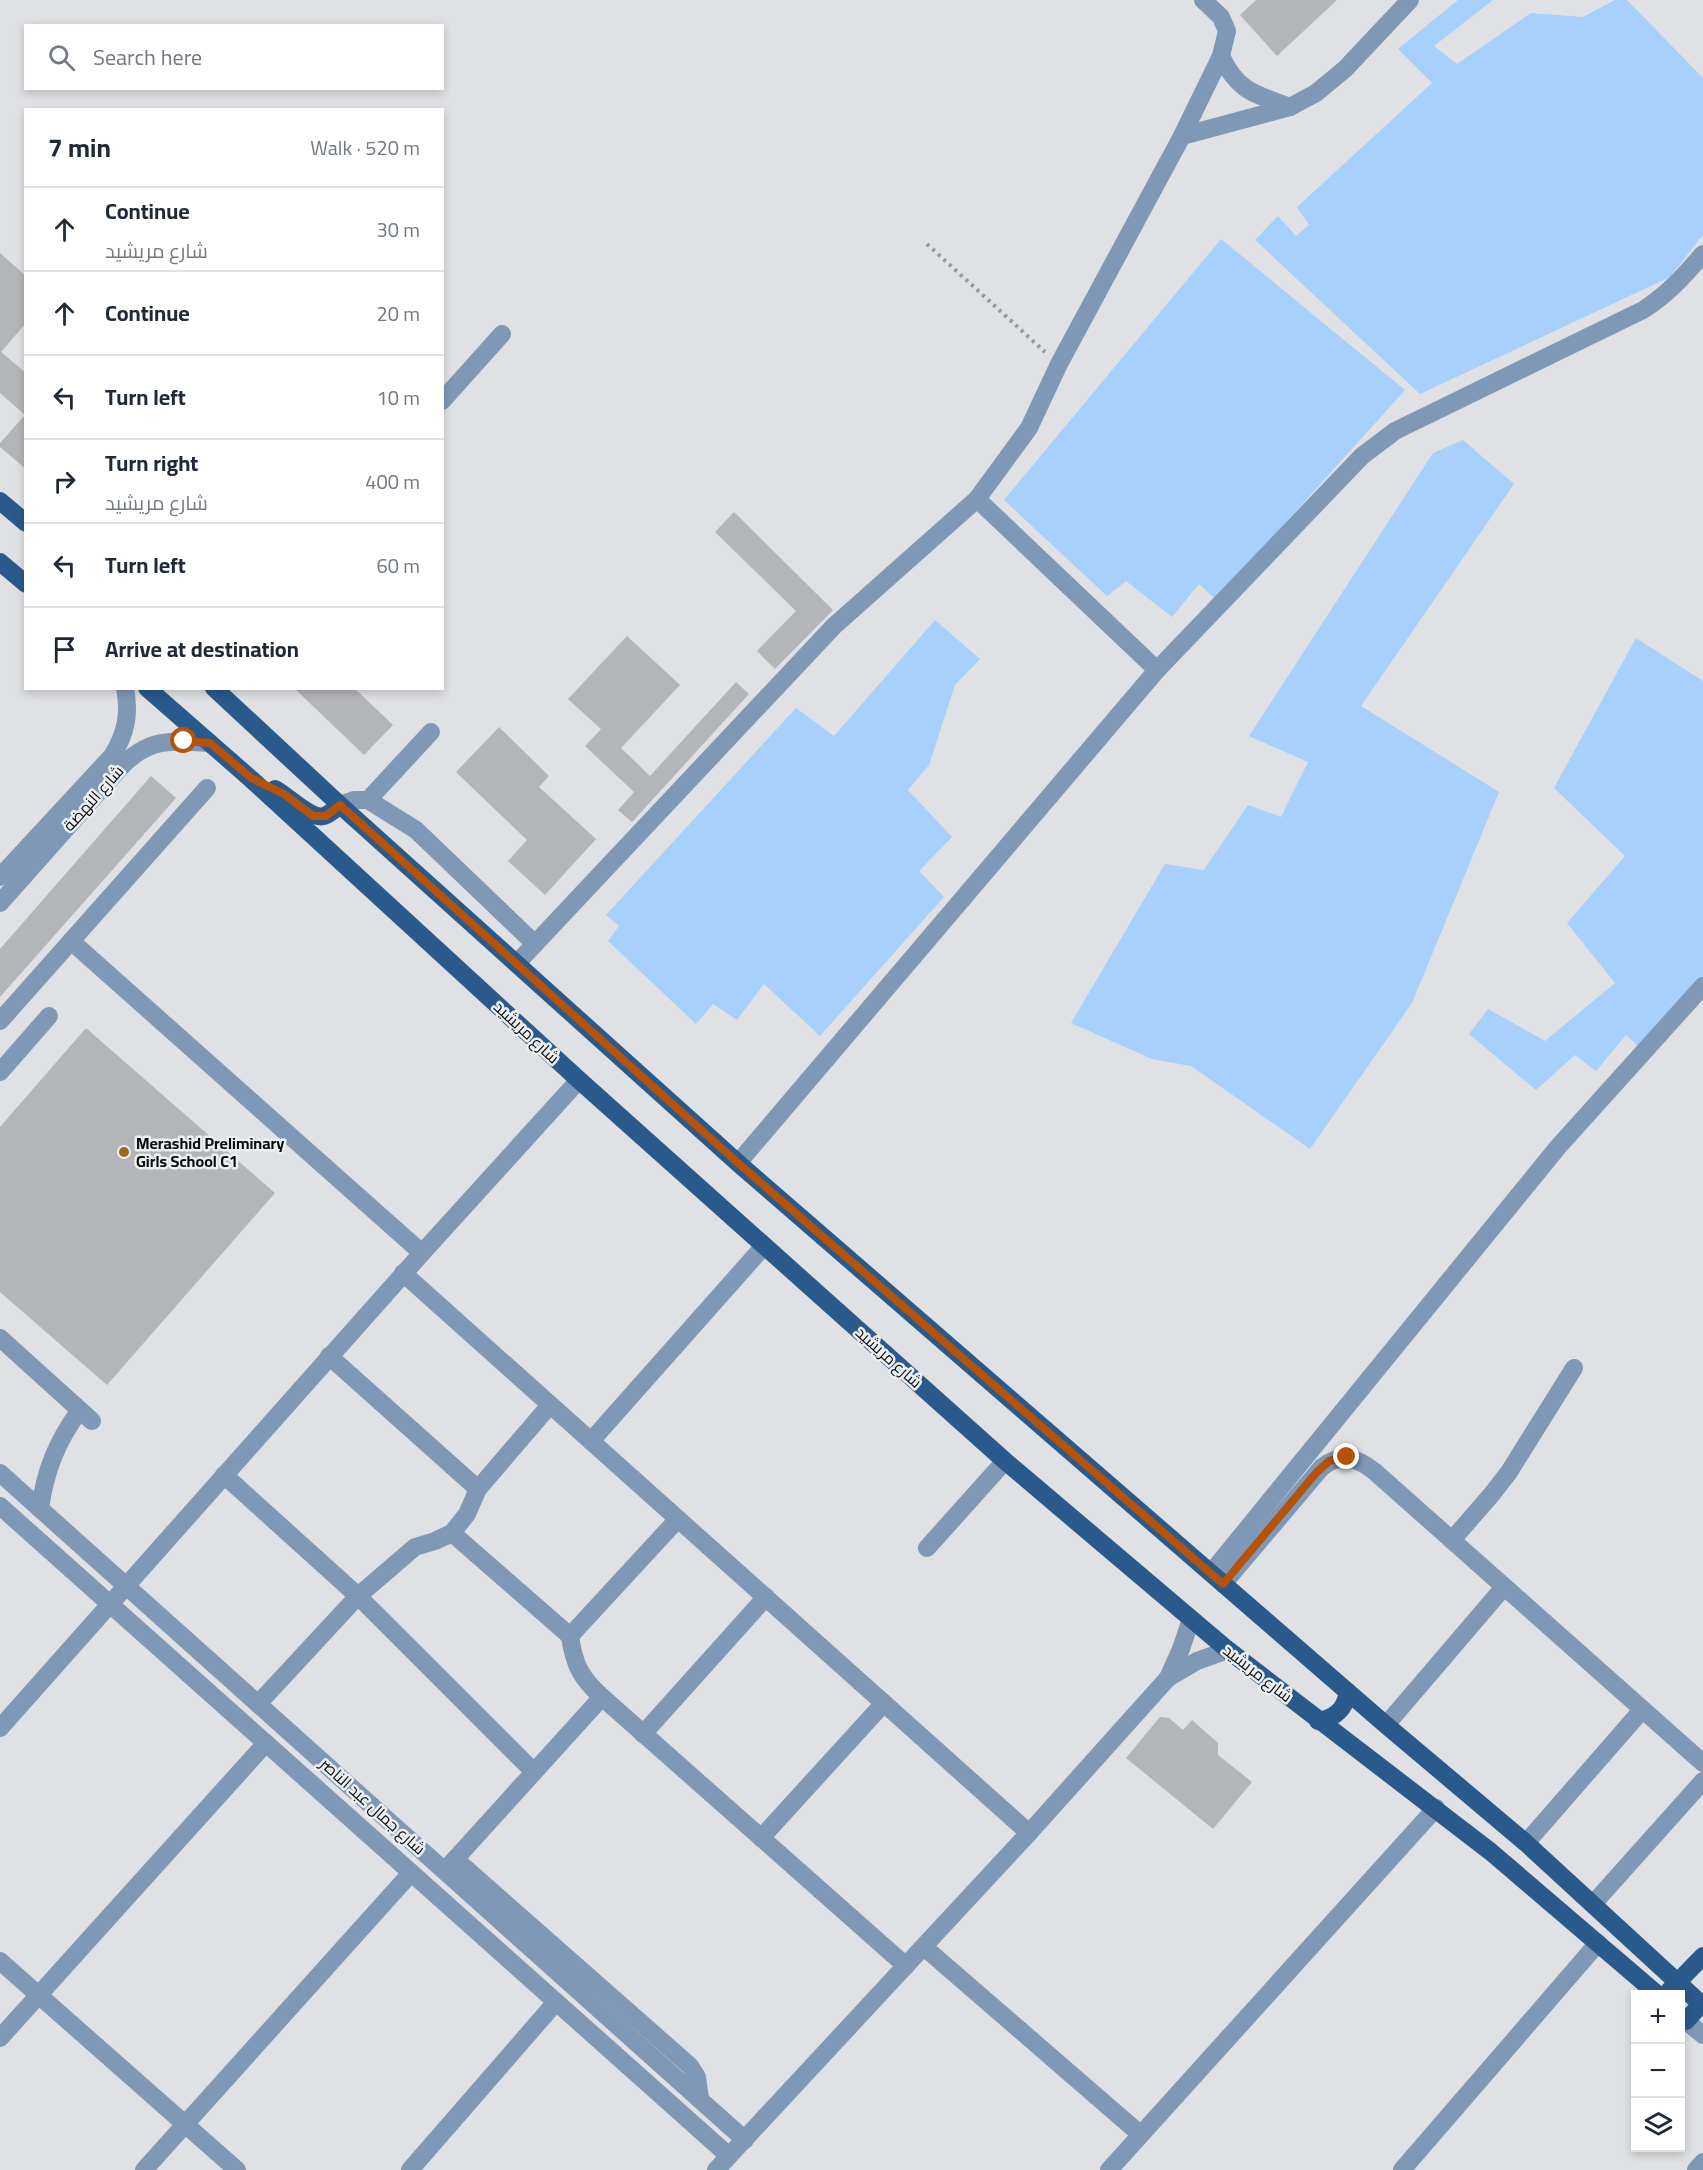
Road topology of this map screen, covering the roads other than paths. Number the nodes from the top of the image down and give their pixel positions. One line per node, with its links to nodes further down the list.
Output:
1 (1410, 0): 4 (street)
2 (1205, 1): 3 (street)
3 (1221, 56): 4 (street); 5 (street)
4 (1290, 107): 5 (street)
5 (1182, 136): 9 (street)
6 (1703, 254): 14 (street)
7 (502, 334): 8 (street)
8 (444, 399)
9 (977, 499): 14 (street); 27 (street)
10 (0, 501): 11 (main road)
11 (24, 521)
12 (0, 562): 13 (main road)
13 (24, 582)
14 (1157, 670): 34 (street)
15 (125, 690): 24 (street, شارع النهضة)
16 (149, 690): 19 (main road, شارع مريشيد)
17 (216, 690): 23 (main road)
18 (430, 732): 22 (street)
19 (210, 743): 20 (main road, شارع مريشيد); 25 (street, شارع النهضة)
20 (251, 778): 23 (main road); 33 (main road, شارع مريشيد)
21 (207, 789): 26 (street)
22 (368, 800): 23 (street); 27 (street)
23 (340, 805): 28 (main road)
24 (0, 877)
25 (0, 903)
26 (71, 941): 31 (street); 36 (street)
27 (535, 944): 28 (street)
28 (517, 963): 34 (main road)
29 (1703, 986): 53 (street)
30 (49, 1016): 32 (street)
31 (0, 1021)
32 (0, 1072)
33 (579, 1080): 35 (main road, شارع مريشيد); 36 (street)
34 (738, 1163): 53 (main road)
35 (764, 1245): 42 (street); 43 (main road, شارع مريشيد)
36 (422, 1252): 37 (street)
37 (403, 1273): 39 (street); 41 (street)
38 (0, 1338): 48 (street)
39 (329, 1356): 45 (street); 46 (street)
40 (1574, 1368): 51 (street)
41 (550, 1405): 42 (street); 46 (street)
42 (591, 1441): 49 (street)
43 (1005, 1461): 52 (street); 59 (main road, شارع مريشيد)
44 (0, 1473): 48 (street, شارع جمال عبد الناصر)
45 (224, 1475): 54 (street); 56 (street)
46 (478, 1489): 50 (street)
47 (0, 1506): 58 (street, شارع جمال عبد الناصر)
48 (40, 1509): 54 (street, شارع جمال عبد الناصر)
49 (678, 1519): 57 (street); 60 (street)
50 (452, 1533): 56 (street); 60 (street)
51 (1452, 1540): 53 (street); 55 (street)
52 (927, 1548)
53 (1217, 1578): 63 (main road)
54 (127, 1586): 58 (street); 66 (street, شارع جمال عبد الناصر)
55 (1504, 1587): 67 (street); 69 (street)
56 (358, 1596): 66 (street); 74 (street)
57 (766, 1597): 65 (street); 71 (street)
58 (110, 1604): 70 (street); 72 (street, شارع جمال عبد الناصر)
59 (1191, 1619): 61 (main road, شارع مريشيد); 62 (street)
60 (570, 1636): 64 (street)
61 (1228, 1650): 62 (street); 68 (main road, شارع مريشيد)
62 (1168, 1678): 77 (street)
63 (1348, 1692): 68 (main road); 69 (main road)
64 (602, 1697): 71 (street); 74 (street)
65 (884, 1703): 77 (street); 78 (street)
66 (258, 1704): 80 (street, شارع جمال عبد الناصر)
67 (1642, 1710): 73 (street); 79 (street)
68 (1318, 1721): 76 (main road, شارع مريشيد)
69 (1386, 1725): 79 (main road)
70 (0, 1728)
71 (643, 1734): 78 (street)
72 (266, 1743): 81 (street, شارع جمال عبد الناصر); 90 (street)
73 (1703, 1763)
74 (534, 1772): 80 (street)
75 (1703, 1781): 82 (street)
76 (1436, 1808): 83 (main road, شارع مريشيد); 98 (street)
77 (1029, 1833): 84 (street)
78 (761, 1838): 87 (street)
79 (1526, 1843): 82 (main road)
80 (450, 1865): 99 (street, شارع جمال عبد الناصر)
81 (411, 1873): 91 (street, شارع جمال عبد الناصر); 97 (street)
82 (1593, 1904): 88 (main road)
83 (1598, 1942): 89 (main road, شارع مريشيد); 106 (street)
84 (924, 1947): 87 (street); 98 (street)
85 (1703, 1956): 88 (main road)
86 (0, 1961): 90 (street)
87 (906, 1966): 99 (street)
88 (1672, 1989): 92 (main road)
89 (1651, 1990)
90 (39, 1995): 96 (street); 97 (street)
91 (556, 2002): 101 (street, شارع جمال عبد الناصر); 104 (street)
92 (1702, 2004): 93 (main road)
93 (1685, 2017)
94 (1685, 2020): 95 (street)
95 (1703, 2036)
96 (0, 2038)
97 (186, 2125): 102 (street); 103 (street)
98 (1140, 2134): 105 (street)
99 (745, 2140): 101 (street)
100 (1703, 2162): 107 (street)
101 (722, 2163)
102 (144, 2170)
103 (237, 2170)
104 (410, 2170)
105 (1109, 2170)
106 (1402, 2170)
107 (1696, 2170)

